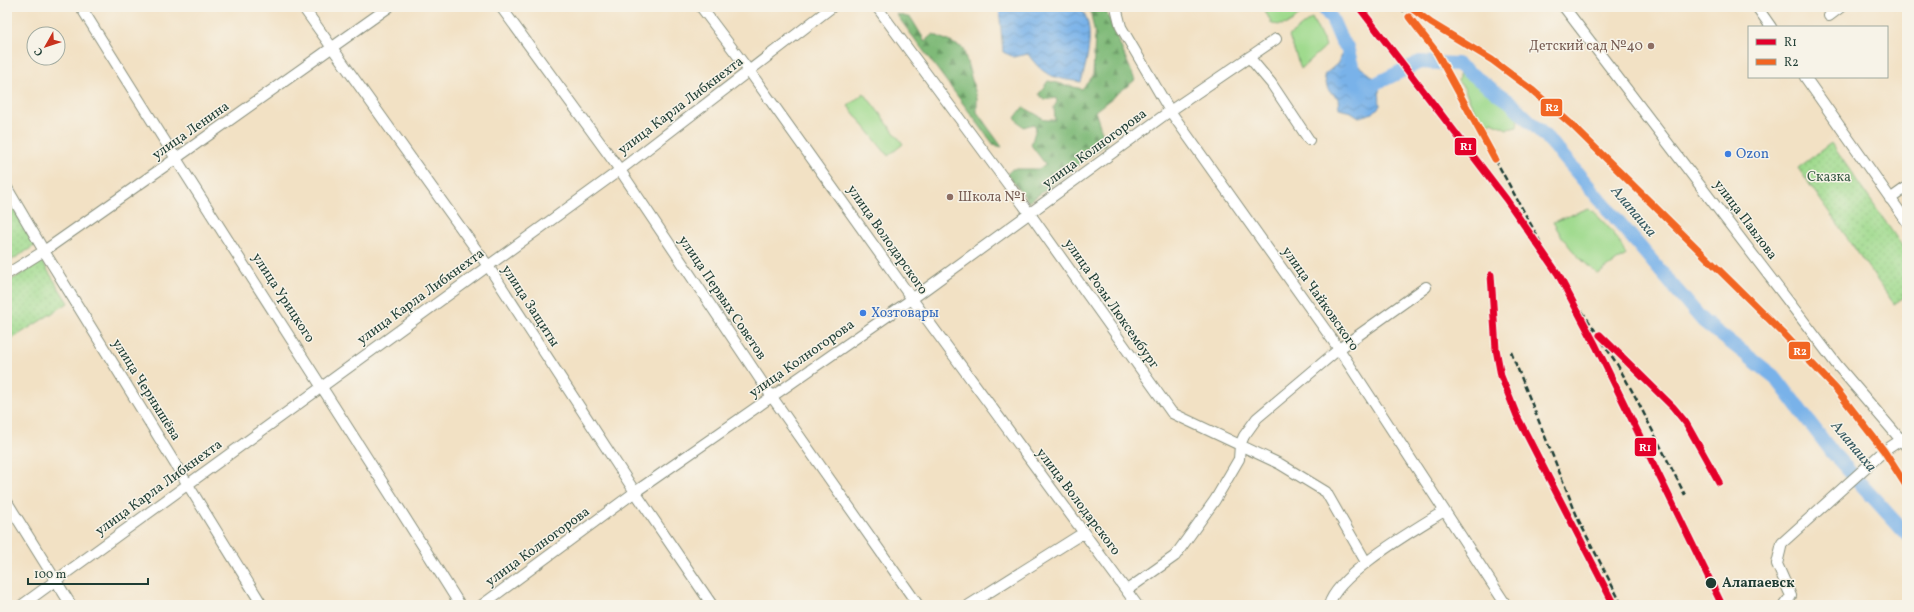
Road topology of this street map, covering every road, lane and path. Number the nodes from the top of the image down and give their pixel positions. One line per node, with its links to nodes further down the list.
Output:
1 (81, 7): 21 (street, улица Урицкого)
2 (303, 7): 15 (street, улица Защиты)
3 (389, 7): 15 (street, улица Ленина)
4 (501, 7): 22 (street, улица Первых Советов)
5 (702, 7): 17 (street, улица Володарского)
6 (832, 7): 17 (street, улица Карла Либкнехта)
7 (877, 7): 26 (street, улица Розы Люксембург)
8 (1116, 7): 19 (street, улица Чайковского)
9 (1564, 7): 36 (street, улица Павлова)
10 (1757, 7): 13 (street)
11 (1841, 7): 12 (street)
12 (1829, 16)
13 (1770, 26)
14 (1276, 39): 16 (street, улица Колногорова)
15 (332, 48): 21 (street, улица Ленина); 29 (street, улица Защиты)
16 (1249, 56): 19 (street, улица Колногорова); 20 (street)
17 (750, 72): 22 (street, улица Карла Либкнехта); 32 (street, улица Володарского)
18 (1806, 78): 25 (street)
19 (1170, 111): 26 (street, улица Колногорова); 33 (street, улица Чайковского)
20 (1309, 140)
21 (175, 159): 28 (street, улица Ленина); 34 (street, улица Урицкого)
22 (620, 170): 29 (street, улица Карла Либкнехта); 35 (street, улица Первых Советов)
23 (1907, 187): 25 (street)
24 (7, 188): 28 (street, улица Чернышёва)
25 (1890, 199): 27 (street)
26 (1030, 214): 32 (street, улица Колногорова); 37 (street, улица Розы Люксембург)
27 (1907, 222)
28 (44, 251): 30 (street, улица Ленина); 38 (street, улица Чернышёва)
29 (488, 266): 34 (street, улица Карла Либкнехта); 39 (street, улица Защиты)
30 (7, 274)
31 (1426, 287): 33 (street)
32 (912, 299): 35 (street, улица Колногорова); 42 (street, улица Володарского)
33 (1339, 349): 37 (street); 41 (street, улица Чайковского)
34 (322, 385): 38 (street, улица Карла Либкнехта); 49 (street, улица Урицкого)
35 (772, 397): 39 (street, улица Колногорова); 52 (street, улица Первых Советов)
36 (1905, 441): 57 (street)
37 (1240, 445): 43 (street, улица Розы Люксембург); 45 (street)
38 (188, 485): 44 (street, улица Карла Либкнехта); 48 (street, улица Чернышёва)
39 (636, 492): 50 (street, улица Колногорова); 51 (street, улица Защиты)
40 (7, 502): 44 (street)
41 (1444, 511): 43 (street); 56 (street, улица Чайковского)
42 (1083, 533): 45 (street, улица Володарского); 53 (street)
43 (1366, 562): 55 (street)
44 (55, 580): 46 (street, улица Карла Либкнехта); 47 (street)
45 (1127, 590): 54 (street, улица Володарского)
46 (22, 605)
47 (71, 605)
48 (262, 605)
49 (460, 605)
50 (482, 605)
51 (712, 605)
52 (918, 605)
53 (969, 605)
54 (1137, 605)
55 (1329, 605)
56 (1506, 605)
57 (1784, 605)

